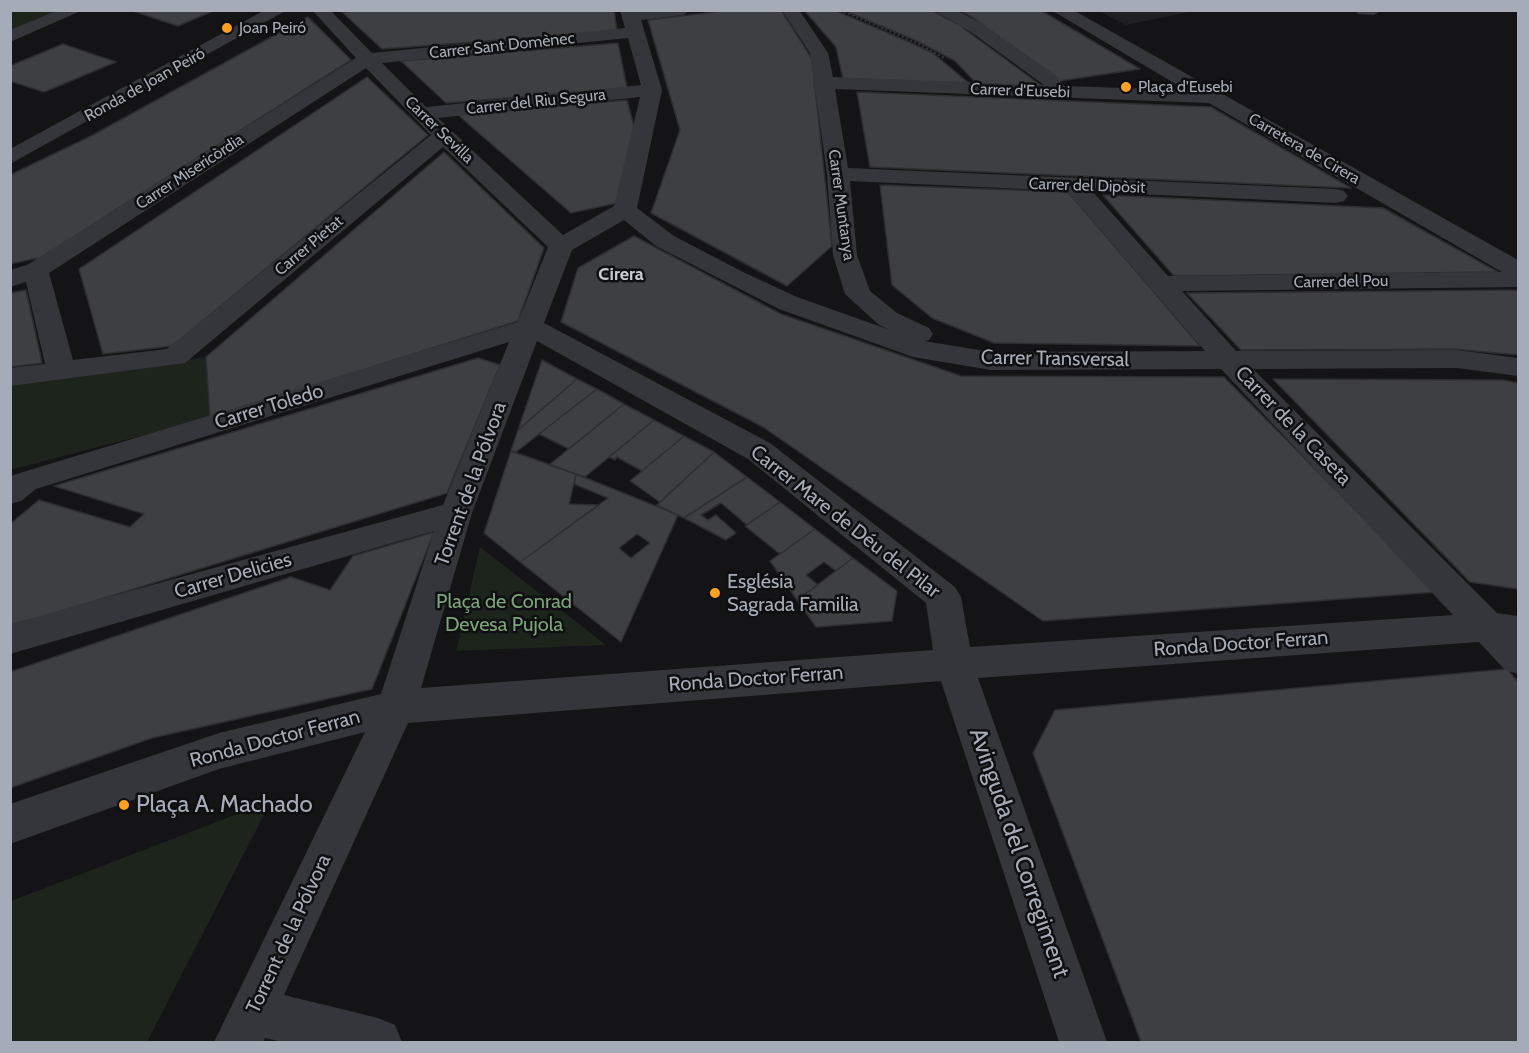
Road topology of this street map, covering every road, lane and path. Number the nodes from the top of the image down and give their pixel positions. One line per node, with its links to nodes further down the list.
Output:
1 (75, 10): 12 (street)
2 (279, 10): 21 (street, Ronda de Joan Peiró)
3 (320, 10): 13 (street, Carrer Sevilla)
4 (683, 10): 11 (street, Carrer Sant Domènec)
5 (790, 10): 14 (street, Carrer Muntanya)
6 (840, 10): 16 (path)
7 (941, 10): 17 (street)
8 (1059, 10): 18 (street, Carretera de Cirera)
9 (1364, 10): 10 (street)
10 (1374, 10)
11 (632, 20): 13 (street, Carrer Sant Domènec); 15 (street)
12 (10, 38)
13 (368, 59): 19 (street, Carrer Sevilla); 27 (street, Carrer Misericòrdia)
14 (823, 83): 16 (street, Carrer d'Eusebi); 22 (street, Carrer Muntanya)
15 (652, 90): 19 (street, Carrer del Riu Segura); 25 (street)
16 (978, 90): 17 (street, Carrer d'Eusebi)
17 (1057, 93): 18 (street, Carrer d'Eusebi)
18 (1217, 98): 28 (street, Carretera de Cirera)
19 (421, 114): 20 (street, Carrer Sevilla)
20 (444, 135): 26 (street, Carrer Sevilla); 36 (street, Carrer Pietat)
21 (10, 158)
22 (838, 174): 23 (street, Carrer del Dipòsit); 33 (street, Carrer Muntanya)
23 (1075, 186): 24 (street, Carrer del Dipòsit); 31 (street, Carrer de la Caseta)
24 (1336, 196)
25 (625, 210): 26 (street); 33 (street, Carrer Transversal)
26 (561, 246): 32 (street, Torrent de la Pólvora)
27 (36, 270): 29 (street, Carrer Misericòrdia); 36 (street)
28 (1518, 270)
29 (10, 279)
30 (1518, 279): 31 (street, Carrer del Pou)
31 (1163, 284): 34 (street, Carrer de la Caseta)
32 (531, 327): 38 (street, Carrer Toledo); 39 (street, Torrent de la Pólvora); 43 (street, Carrer Mare de Déu del Pilar)
33 (991, 361): 34 (street, Carrer Transversal)
34 (1229, 361): 35 (street, Carrer Transversal); 40 (street, Carrer de la Caseta)
35 (1518, 366)
36 (61, 370): 37 (street)
37 (10, 377)
38 (15, 484)
39 (456, 513): 41 (street, Carrer Delicies); 44 (street, Torrent de la Pólvora)
40 (1504, 629): 42 (street, Carrer de la Caseta); 43 (street, Ronda Doctor Ferran)
41 (10, 639)
42 (1518, 659)
43 (954, 664): 44 (street, Ronda Doctor Ferran); 48 (street, Avinguda del Corregiment)
44 (396, 707): 45 (street, Ronda Doctor Ferran); 46 (street, Torrent de la Pólvora)
45 (10, 824)
46 (245, 1027): 47 (street)
47 (378, 1042)
48 (1083, 1042)

